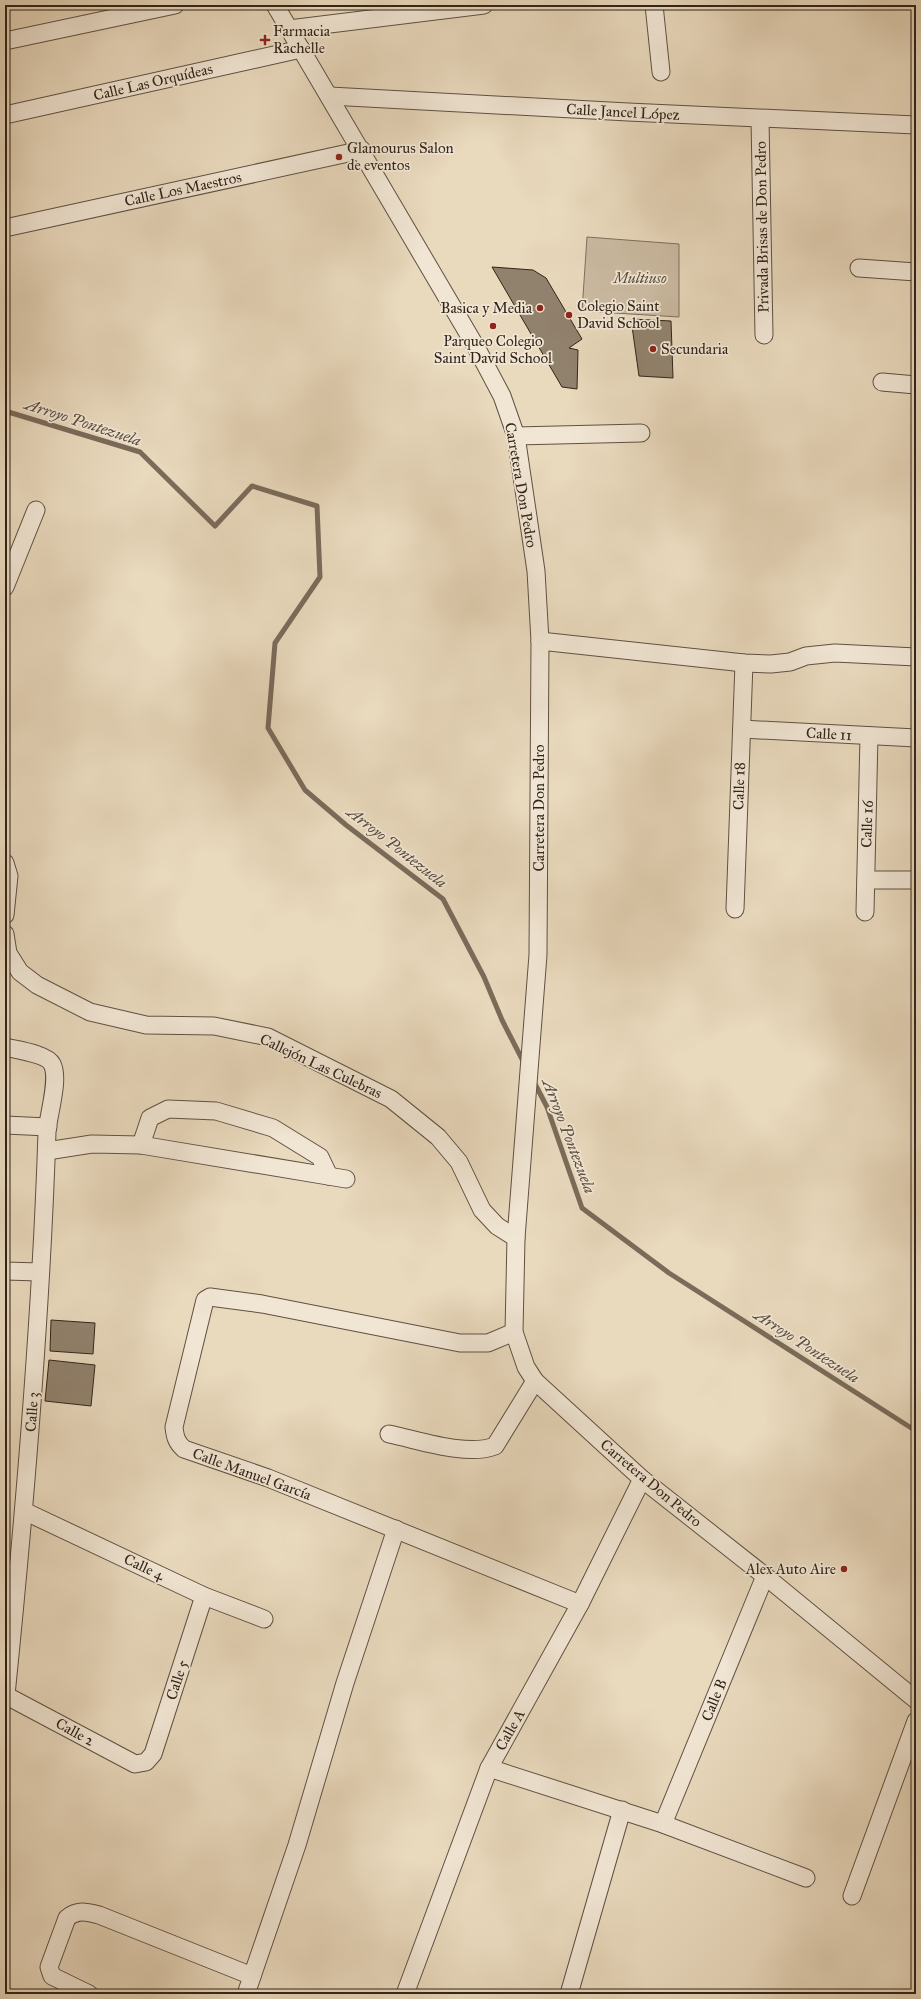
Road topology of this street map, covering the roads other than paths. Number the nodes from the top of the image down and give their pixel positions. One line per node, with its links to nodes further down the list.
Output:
1 (175, 5): 6 (street)
2 (275, 5): 5 (street, Carretera Don Pedro)
3 (484, 5): 5 (street)
4 (654, 5): 8 (street)
5 (289, 29): 7 (street, Carretera Don Pedro)
6 (5, 41)
7 (301, 49): 9 (street, Carretera Don Pedro); 10 (street, Calle Las Orquídeas)
8 (661, 72)
9 (330, 96): 11 (street, Calle Jancel López); 13 (street, Carretera Don Pedro)
10 (5, 115)
11 (760, 118): 12 (street, Calle Jancel López); 17 (street, Privada Brisas de Don Pedro)
12 (916, 125)
13 (362, 150): 14 (street, Calle Los Maestros); 21 (street, Carretera Don Pedro)
14 (5, 228)
15 (859, 268): 16 (street)
16 (916, 272)
17 (764, 335)
18 (882, 382): 19 (street)
19 (916, 385)
20 (641, 433): 21 (street)
21 (516, 436): 24 (street, Carretera Don Pedro)
22 (36, 510): 23 (street)
23 (5, 587)
24 (540, 641): 26 (street); 44 (street, Carretera Don Pedro)
25 (916, 657): 26 (street)
26 (744, 663): 27 (street, Calle 18)
27 (742, 729): 28 (street, Calle 11); 33 (street, Calle 18)
28 (869, 736): 29 (street, Calle 11); 31 (street, Calle 16)
29 (916, 738)
30 (5, 863): 35 (street)
31 (866, 880): 32 (street); 34 (street, Calle 16)
32 (916, 880)
33 (735, 909)
34 (865, 912)
35 (5, 915)
36 (5, 934): 44 (street, Callejón Las Culebras)
37 (5, 1047): 39 (street, Calle 3)
38 (5, 1125): 39 (street)
39 (48, 1127): 41 (street, Calle 3)
40 (141, 1145): 41 (street); 42 (street); 42 (street)
41 (47, 1151): 46 (street, Calle 3)
42 (329, 1176): 43 (street)
43 (346, 1179)
44 (516, 1238): 47 (street, Carretera Don Pedro)
45 (5, 1272): 46 (street)
46 (40, 1272): 51 (street, Calle 3)
47 (514, 1332): 48 (street, Carretera Don Pedro); 52 (street, Calle Manuel García)
48 (535, 1381): 49 (street); 50 (street, Carretera Don Pedro)
49 (389, 1434)
50 (642, 1479): 53 (street, Carretera Don Pedro); 55 (street, Calle A)
51 (24, 1511): 54 (street, Calle 4); 57 (street, Calle 3)
52 (396, 1530): 55 (street, Calle Manuel García); 66 (street)
53 (765, 1576): 58 (street, Carretera Don Pedro); 63 (street, Calle B)
54 (204, 1596): 56 (street, Calle 4); 60 (street, Calle 5)
55 (580, 1604): 61 (street, Calle A)
56 (264, 1619)
57 (5, 1696): 60 (street, Calle 2)
58 (916, 1700)
59 (916, 1720): 65 (street)
60 (146, 1762)
61 (489, 1768): 62 (street); 69 (street, Calle A)
62 (622, 1810): 63 (street); 70 (street)
63 (663, 1824): 64 (street)
64 (806, 1878)
65 (852, 1896)
66 (252, 1976): 67 (street); 68 (street)
67 (89, 1994)
68 (246, 1994)
69 (406, 1994)
70 (569, 1994)

